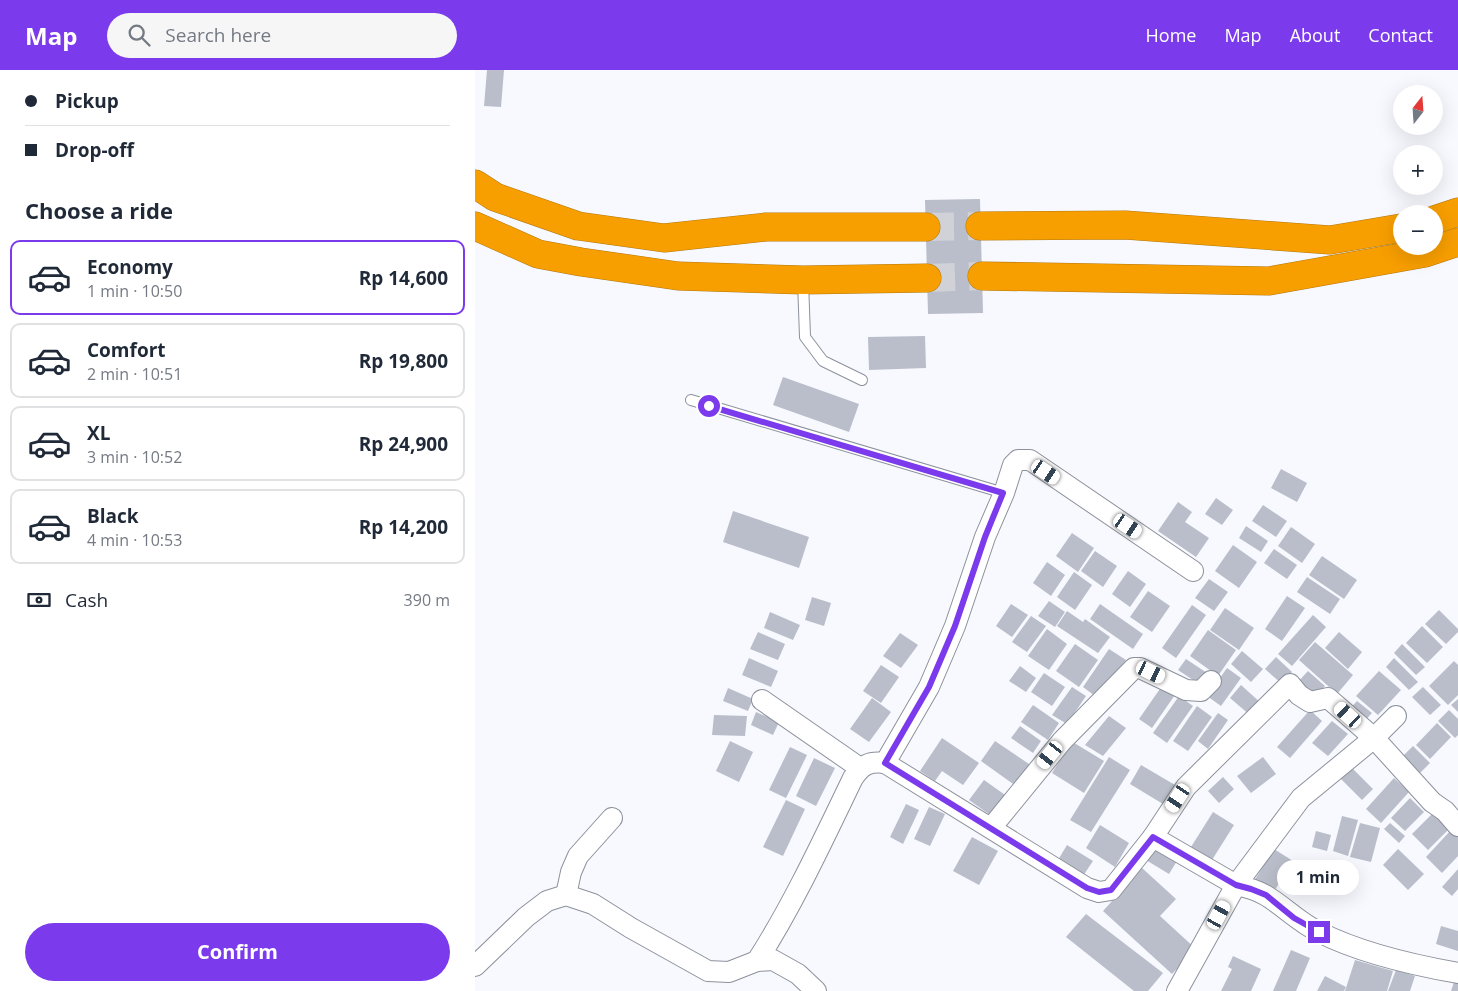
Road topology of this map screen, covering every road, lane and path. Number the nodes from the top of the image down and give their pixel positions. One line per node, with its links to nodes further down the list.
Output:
1 (475, 184): 6 (highway)
2 (1458, 212): 3 (highway)
3 (1443, 217)
4 (475, 226): 11 (highway)
5 (980, 226): 7 (highway)
6 (926, 227)
7 (1393, 229)
8 (1458, 242): 9 (highway)
9 (982, 276)
10 (927, 278): 11 (highway)
11 (803, 280): 12 (lane)
12 (861, 380)
13 (691, 400): 14 (lane)
14 (1003, 493): 15 (street); 20 (street)
15 (1193, 570)
16 (1211, 681): 24 (street)
17 (762, 700): 21 (street)
18 (1396, 716): 19 (street)
19 (1373, 738): 23 (street); 25 (street); 26 (street)
20 (885, 763): 21 (street); 24 (street)
21 (860, 768): 28 (street)
22 (612, 818): 27 (street)
23 (1458, 826)
24 (991, 828): 25 (street)
25 (1153, 837): 26 (street)
26 (1236, 885): 30 (street); 32 (street)
27 (567, 895): 28 (street); 29 (street)
28 (757, 961): 31 (street)
29 (475, 966)
30 (1458, 973)
31 (815, 991)
32 (1178, 991)

